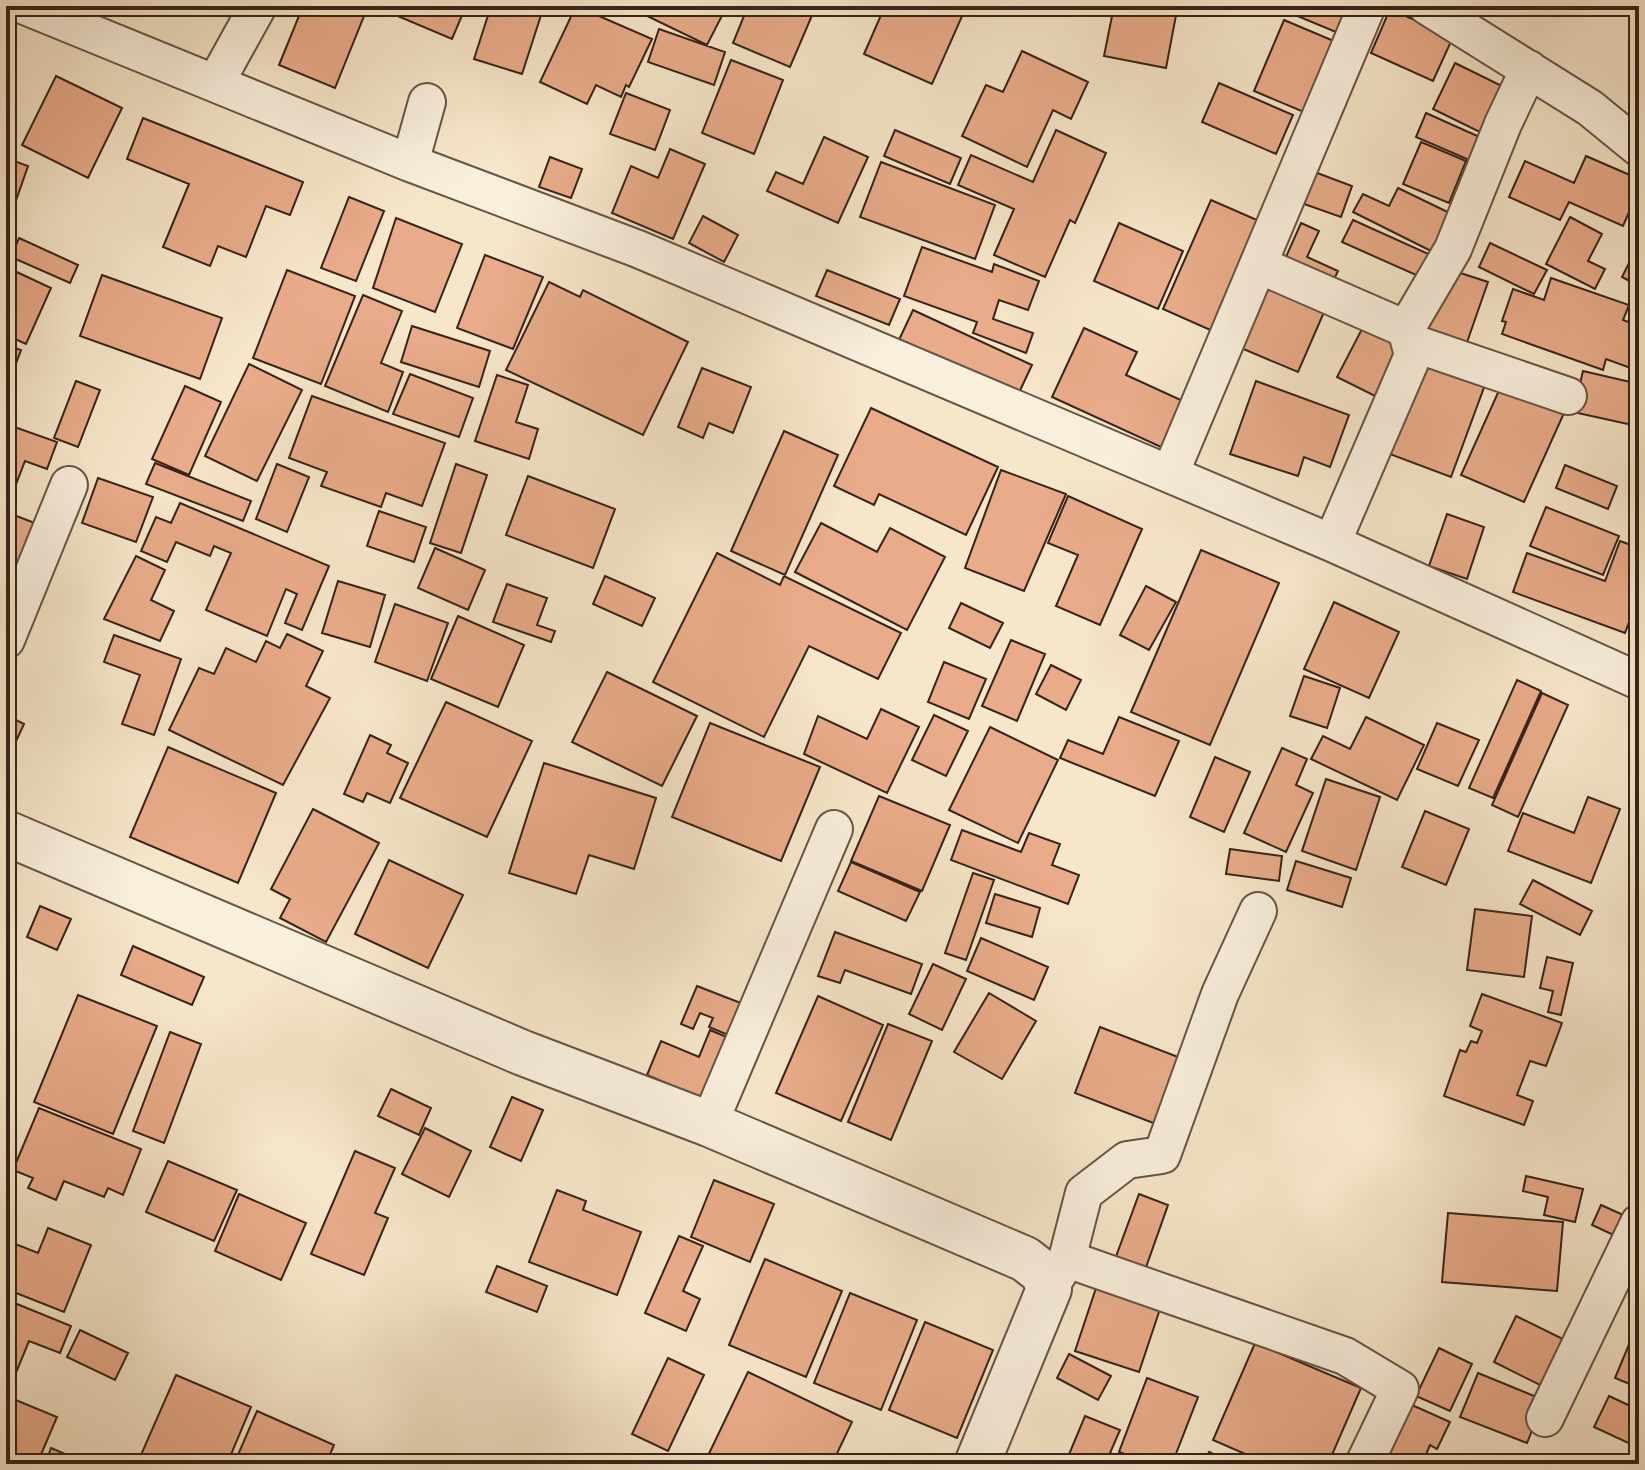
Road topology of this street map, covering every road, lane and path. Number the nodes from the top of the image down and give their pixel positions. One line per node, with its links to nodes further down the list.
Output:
1 (25, 6): 6 (street)
2 (258, 6): 6 (street)
3 (1367, 6): 10 (street)
4 (1427, 6): 5 (street)
5 (1529, 69): 8 (street); 11 (street)
6 (216, 82): 9 (street)
7 (427, 102): 9 (street)
8 (1639, 148)
9 (410, 163): 13 (street)
10 (1259, 265): 11 (street); 13 (street)
11 (1408, 336): 12 (street); 15 (street)
12 (1568, 396)
13 (1170, 474): 15 (street)
14 (69, 485): 16 (street)
15 (1332, 543): 17 (street)
16 (6, 640)
17 (1639, 681)
18 (834, 829): 21 (street)
19 (6, 833): 21 (street)
20 (1258, 911): 23 (street)
21 (709, 1124): 23 (street)
22 (1639, 1223): 24 (street)
23 (1058, 1274): 25 (street); 26 (street)
24 (1545, 1418)
25 (977, 1464)
26 (1364, 1464)

